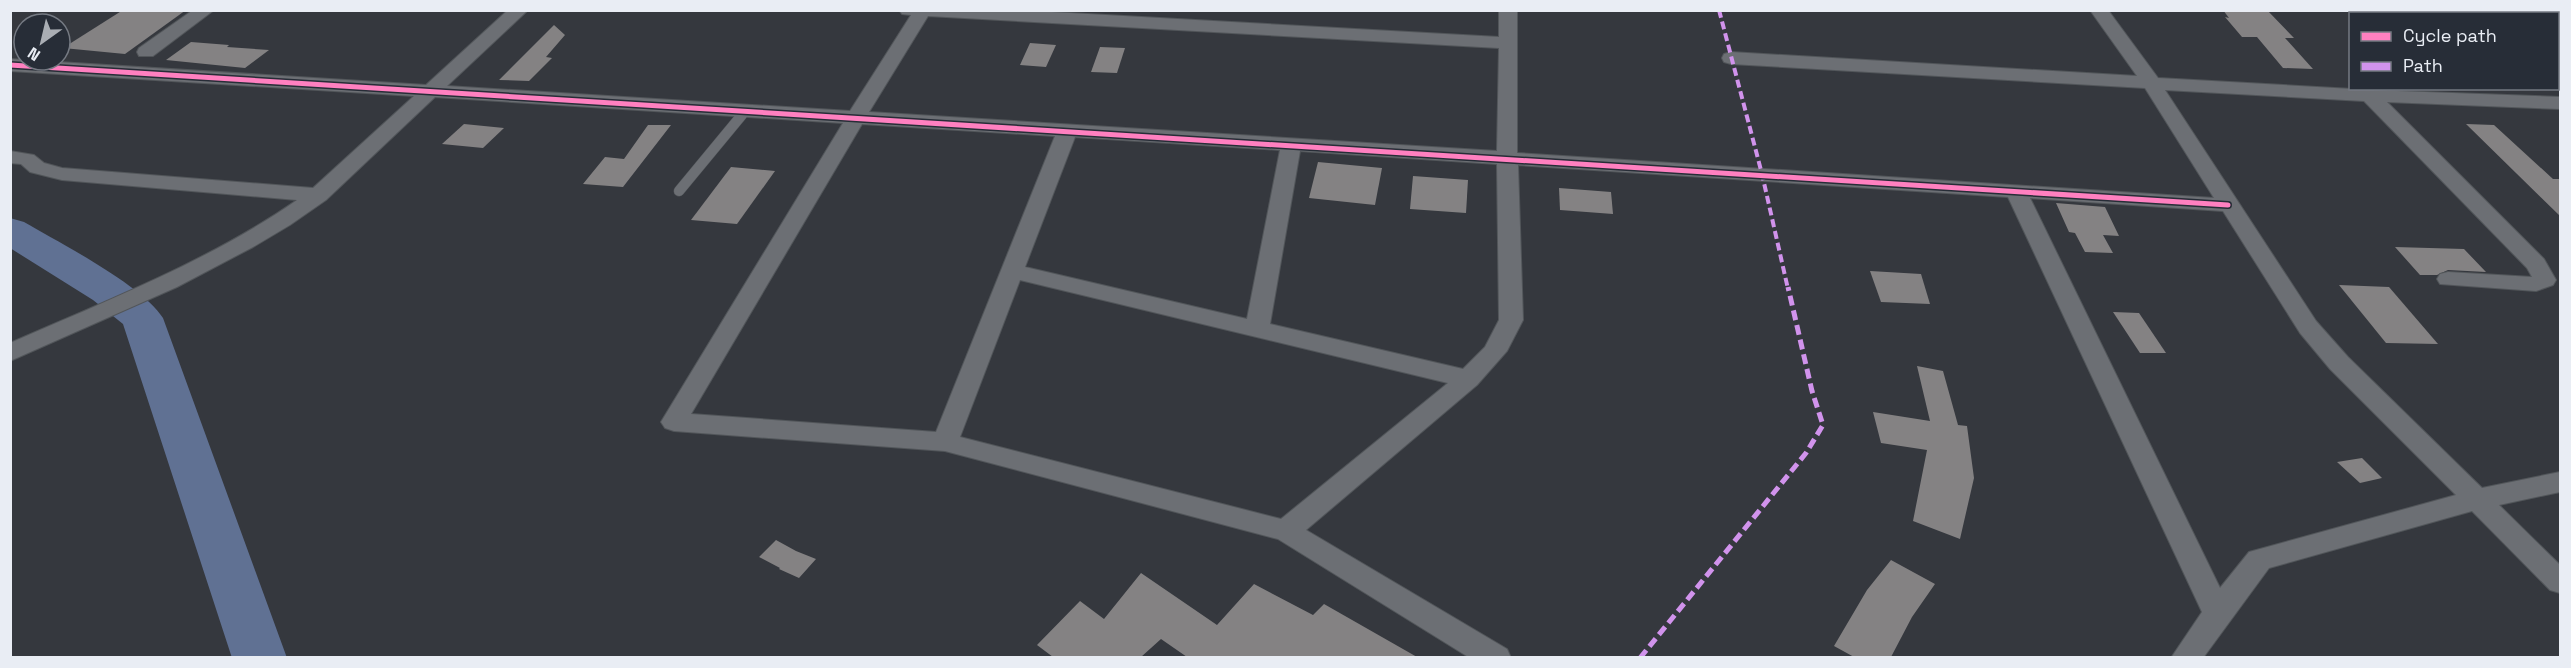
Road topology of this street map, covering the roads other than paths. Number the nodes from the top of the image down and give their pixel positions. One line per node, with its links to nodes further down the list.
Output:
1 (205, 10): 8 (street)
2 (519, 10): 12 (street)
3 (908, 10): 6 (street)
4 (1508, 10): 7 (street)
5 (2099, 10): 11 (street)
6 (923, 11): 7 (street); 16 (street)
7 (1508, 44): 20 (street)
8 (146, 52)
9 (1731, 58): 11 (street)
10 (10, 65): 12 (street)
11 (2151, 82): 13 (street); 24 (street)
12 (433, 90): 15 (street); 23 (street)
13 (2370, 96): 14 (street); 26 (street)
14 (2560, 103)
15 (746, 110): 16 (street); 21 (lane)
16 (856, 117): 17 (street); 30 (street)
17 (1067, 132): 18 (street); 25 (street)
18 (1291, 146): 20 (street); 27 (street)
19 (10, 157): 23 (street)
20 (1507, 159): 22 (street); 29 (street)
21 (679, 191)
22 (2016, 191): 24 (street); 35 (street)
23 (318, 195): 28 (street)
24 (2228, 205): 32 (street)
25 (1012, 271): 27 (street); 30 (street)
26 (2448, 279)
27 (1257, 328): 29 (street)
28 (10, 353)
29 (1468, 379): 33 (street)
30 (945, 442): 33 (street)
31 (2560, 482): 32 (street)
32 (2475, 500): 34 (street); 35 (street)
33 (1286, 531): 36 (street)
34 (2560, 582)
35 (2217, 613): 37 (street)
36 (1496, 657)
37 (2186, 657)

